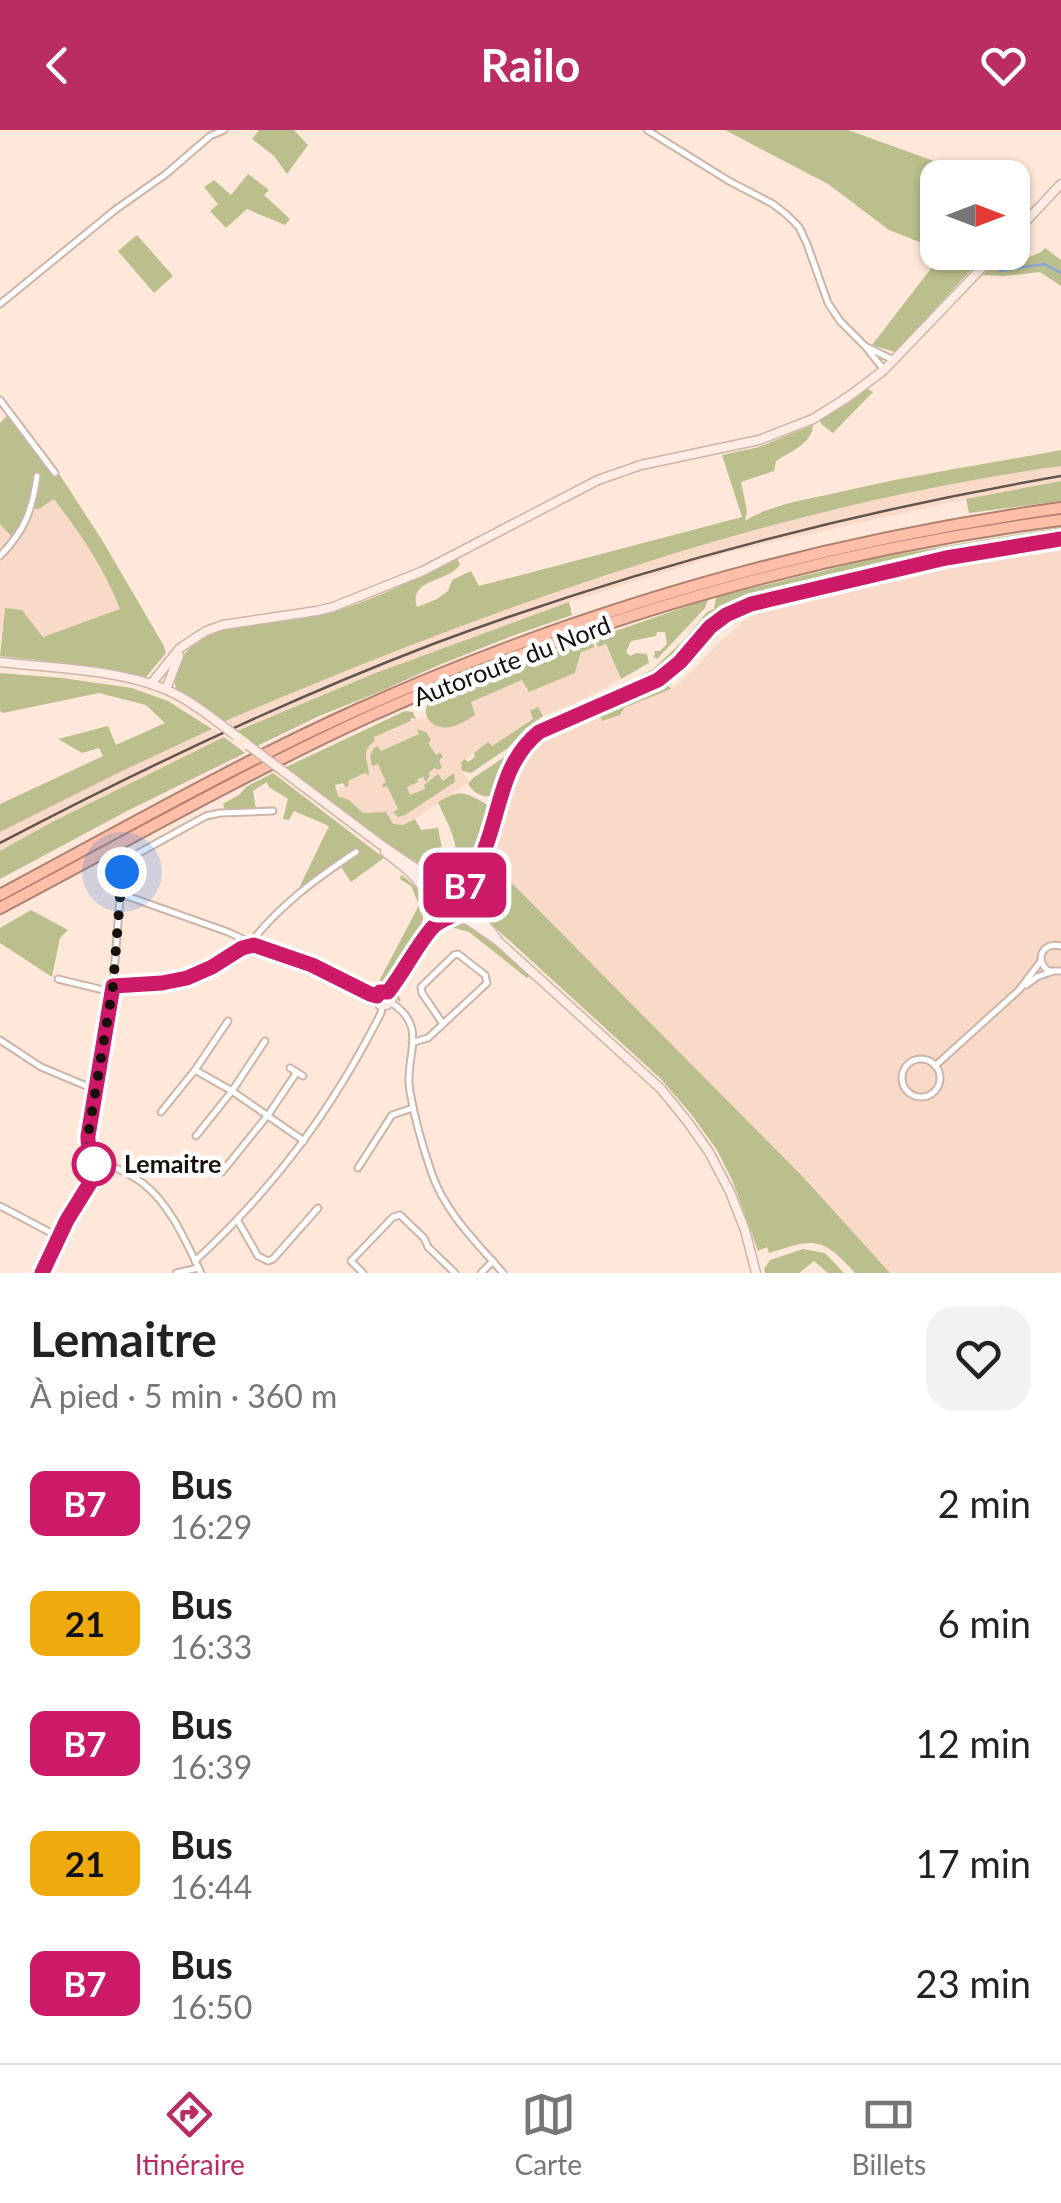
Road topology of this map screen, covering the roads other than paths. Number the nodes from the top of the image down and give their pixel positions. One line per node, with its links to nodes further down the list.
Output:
1 (224, 130): 3 (street)
2 (646, 130): 8 (street)
3 (208, 133): 7 (street)
4 (1061, 184): 5 (street)
5 (1030, 217)
6 (980, 270): 9 (street)
7 (0, 304)
8 (864, 346): 9 (street); 10 (street)
9 (894, 361): 10 (street)
10 (884, 370): 18 (street)
11 (0, 400): 12 (street)
12 (56, 473)
13 (37, 476): 17 (street)
14 (1061, 508): 25 (highway, Autoroute du Nord)
15 (1061, 520): 34 (highway, Autoroute du Nord)
16 (1061, 539): 23 (street)
17 (0, 556)
18 (184, 645): 20 (street); 21 (street)
19 (0, 662): 20 (street)
20 (151, 684): 21 (street)
21 (166, 689): 24 (street, bridge)
22 (273, 811): 30 (street)
23 (488, 836): 27 (street); 28 (street)
24 (380, 844): 27 (street); 33 (street)
25 (83, 851): 29 (highway); 31 (highway, Autoroute du Nord)
26 (356, 852): 38 (street)
27 (442, 876): 28 (street); 33 (street)
28 (465, 886): 32 (street)
29 (0, 887)
30 (121, 894): 38 (street); 44 (street)
31 (0, 895)
32 (467, 900): 35 (street); 36 (street)
33 (427, 901): 35 (street); 37 (street)
34 (0, 911)
35 (451, 916): 36 (street); 37 (street)
36 (498, 941): 77 (street)
37 (418, 943): 46 (street)
38 (249, 945): 44 (street); 46 (street)
39 (1061, 945): 40 (street)
40 (1041, 961): 42 (street); 45 (street)
41 (1061, 971): 42 (street)
42 (1051, 972): 45 (street)
43 (58, 978): 44 (street)
44 (113, 989): 55 (street)
45 (1019, 990): 52 (street)
46 (387, 1000): 51 (street); 61 (street)
47 (228, 1021): 53 (street)
48 (443, 1024): 48 (street); 51 (street)
49 (0, 1040): 55 (street)
50 (265, 1041): 56 (street)
51 (414, 1042): 57 (street)
52 (935, 1066): 52 (street)
53 (195, 1070): 56 (street); 58 (street)
54 (296, 1072): 59 (street)
55 (96, 1090): 64 (street)
56 (232, 1091): 59 (street); 60 (street)
57 (414, 1108): 62 (street); 69 (street)
58 (161, 1112)
59 (268, 1115): 61 (street); 63 (street)
60 (196, 1136)
61 (304, 1141): 67 (street)
62 (358, 1168)
63 (222, 1172)
64 (94, 1176): 68 (street); 70 (street)
65 (0, 1206): 68 (street)
66 (318, 1208): 67 (street)
67 (238, 1221): 70 (street)
68 (59, 1238): 71 (street)
69 (493, 1262): 75 (street); 76 (street)
70 (198, 1267): 72 (street)
71 (42, 1273)
72 (176, 1273)
73 (362, 1273): 74 (street)
74 (454, 1273)
75 (480, 1273)
76 (503, 1273)
77 (756, 1273)

